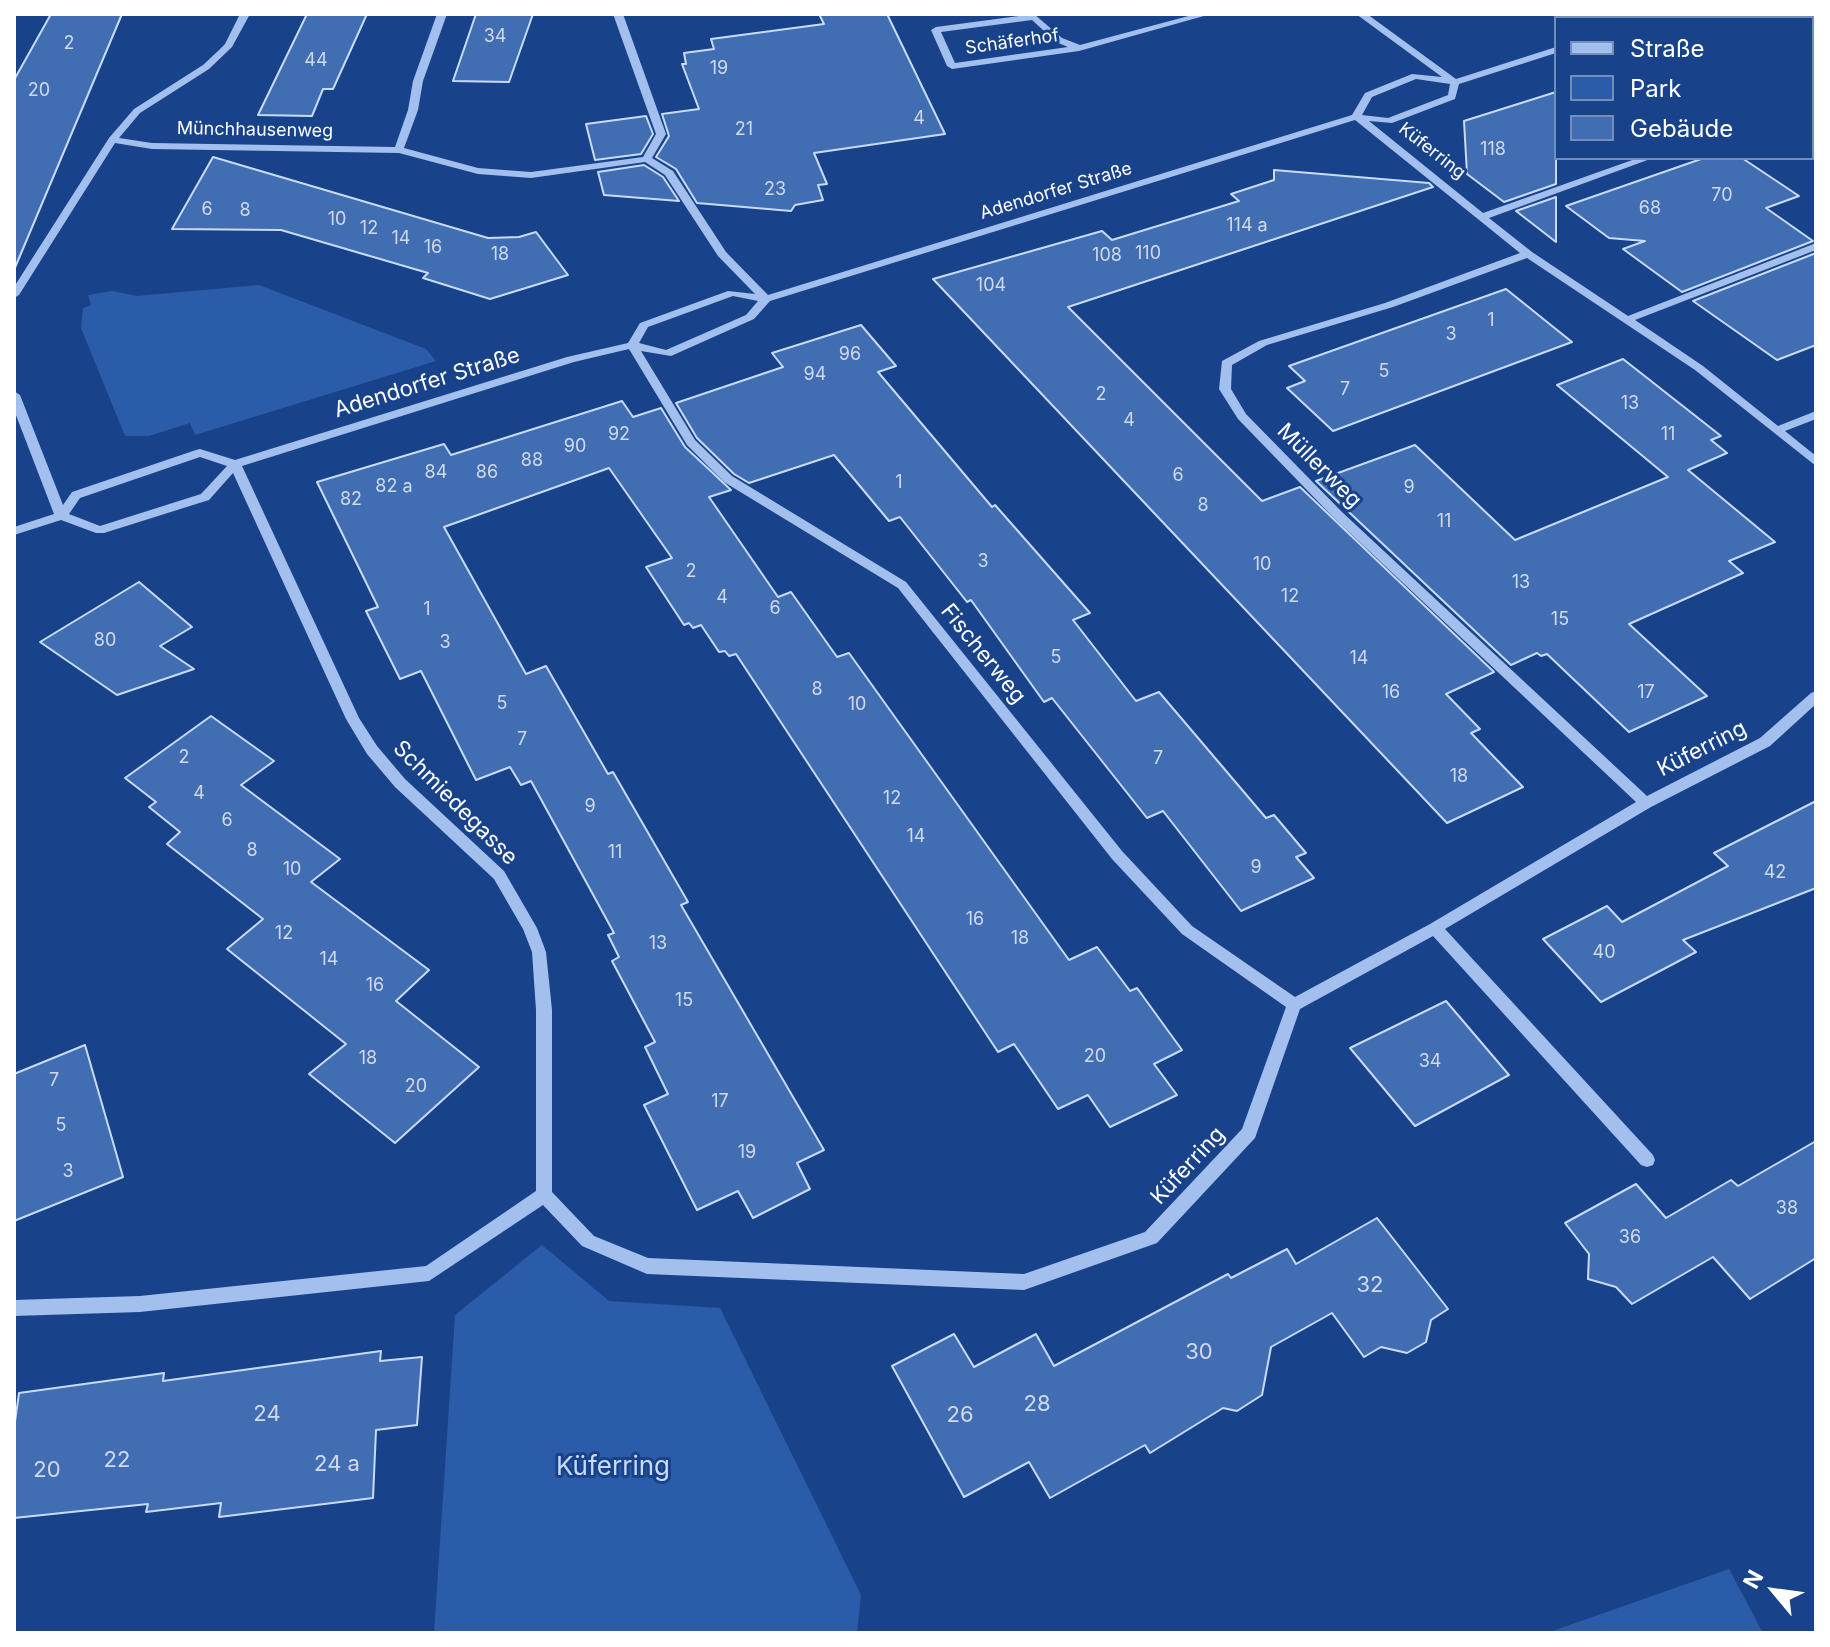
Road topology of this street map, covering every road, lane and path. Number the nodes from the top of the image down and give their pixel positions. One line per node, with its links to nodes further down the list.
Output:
1 (245, 14): 10 (street, Münchhausenweg)
2 (442, 14): 11 (street)
3 (618, 14): 12 (street)
4 (1206, 14): 6 (street, Schäferhof)
5 (1361, 14): 8 (street)
6 (1079, 48): 6 (street, Schäferhof)
7 (1554, 51): 8 (street, Adendorfer Straße)
8 (1455, 82): 9 (street, Adendorfer Straße); 9 (street, Adendorfer Straße)
9 (1356, 117): 14 (street, Küferring); 18 (street, Adendorfer Straße)
10 (112, 140): 11 (street, Münchhausenweg); 17 (street, Münchhausenweg)
11 (399, 150): 12 (street, Münchhausenweg)
12 (647, 159): 18 (street)
13 (1642, 160): 14 (street)
14 (1484, 216): 16 (street, Küferring)
15 (1816, 246): 19 (street)
16 (1528, 254): 19 (street, Küferring); 29 (street, Müllerweg)
17 (14, 295)
18 (766, 299): 20 (street, Adendorfer Straße); 20 (street, Adendorfer Straße)
19 (1629, 319): 23 (street, Küferring)
20 (632, 345): 25 (street, Adendorfer Straße); 31 (street, Fischerweg)
21 (14, 395): 26 (street)
22 (1816, 415): 23 (street)
23 (1778, 430): 24 (street, Küferring)
24 (1816, 462)
25 (235, 464): 26 (street); 26 (street); 33 (street, Schmiedegasse)
26 (61, 516): 27 (street)
27 (14, 531)
28 (1816, 696): 29 (street, Küferring)
29 (1646, 803): 30 (street, Küferring)
30 (1435, 928): 31 (street, Küferring); 32 (street)
31 (1294, 1005): 33 (street, Küferring)
32 (1647, 1160)
33 (544, 1195): 34 (street)
34 (14, 1308)

